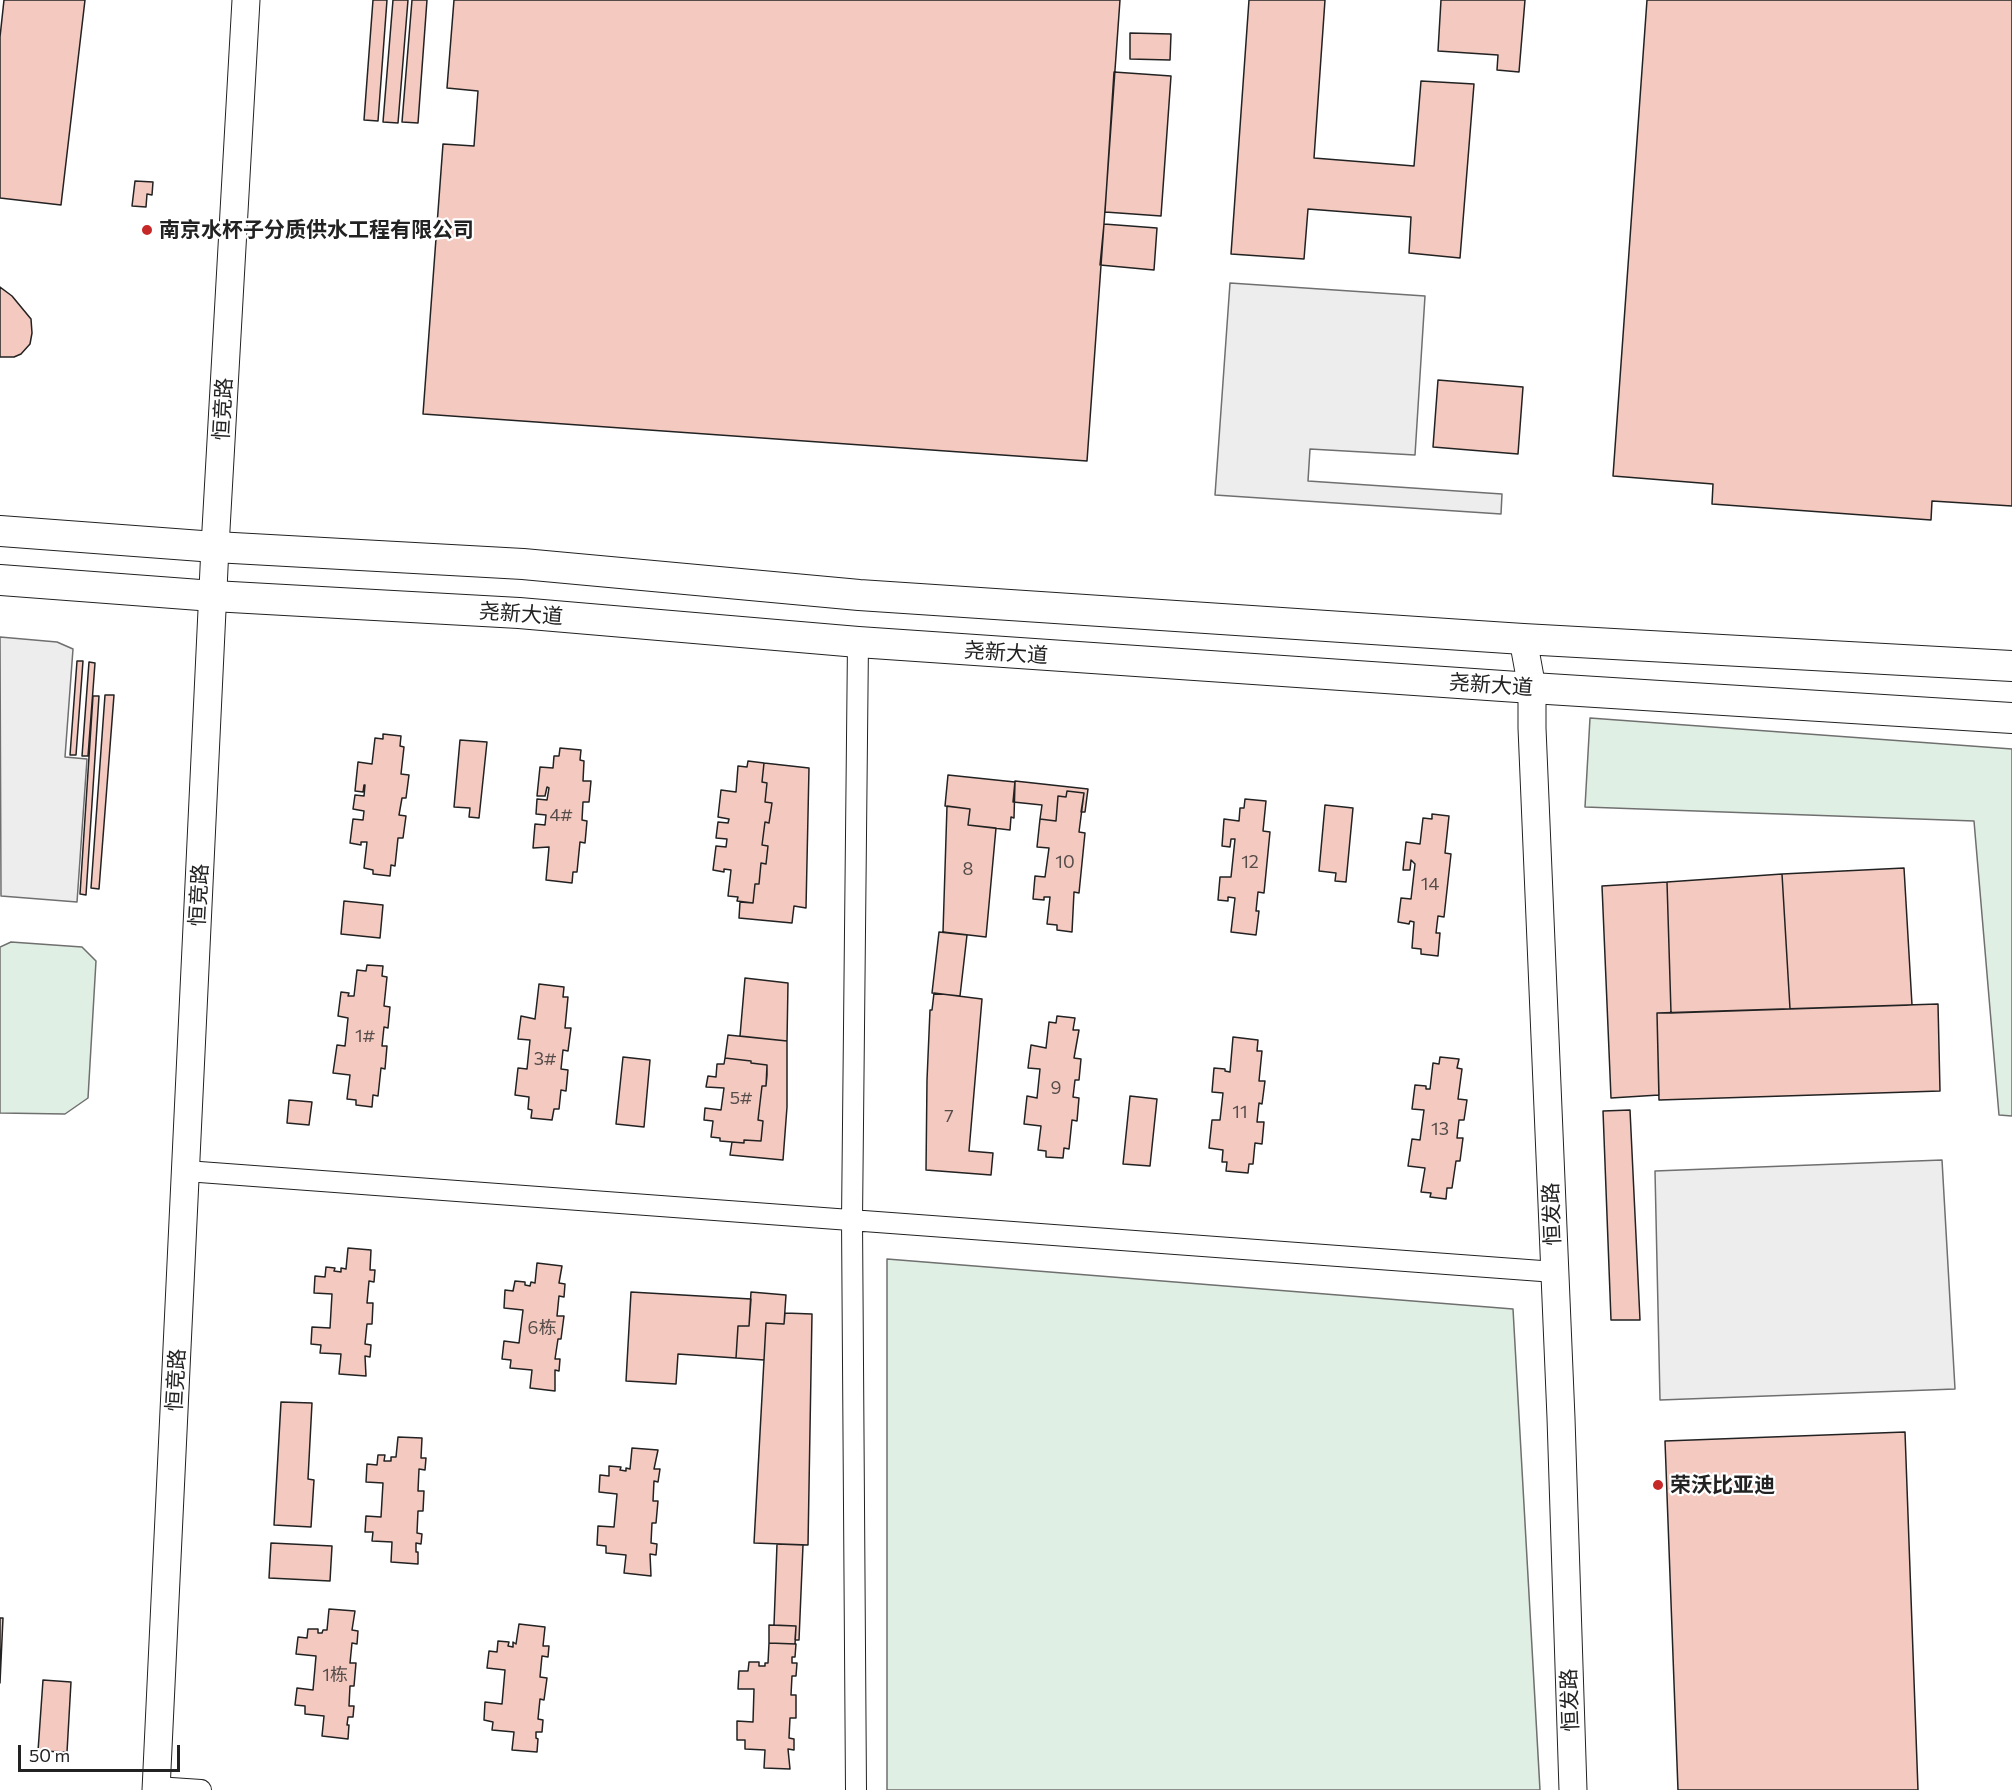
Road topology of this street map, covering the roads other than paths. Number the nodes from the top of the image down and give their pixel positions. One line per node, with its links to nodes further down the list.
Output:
1 (246, 0): 3 (street, 恒竞路)
2 (0, 531): 3 (main road)
3 (215, 547): 5 (street, 恒竞路); 6 (main road)
4 (0, 580): 5 (main road, 尧新大道)
5 (213, 596): 7 (main road, 尧新大道); 11 (street, 恒竞路)
6 (1523, 639): 8 (main road); 9 (street, 恒发路)
7 (858, 642): 9 (main road, 尧新大道); 12 (street)
8 (2012, 666)
9 (1532, 688): 10 (main road, 尧新大道); 13 (street, 恒发路)
10 (2012, 718)
11 (186, 1171): 12 (street); 14 (street, 恒竞路)
12 (852, 1220): 13 (street); 16 (street)
13 (1555, 1272): 17 (street, 恒发路)
14 (156, 1788): 15 (street)
15 (201, 1790)
16 (856, 1790)
17 (1573, 1790)

